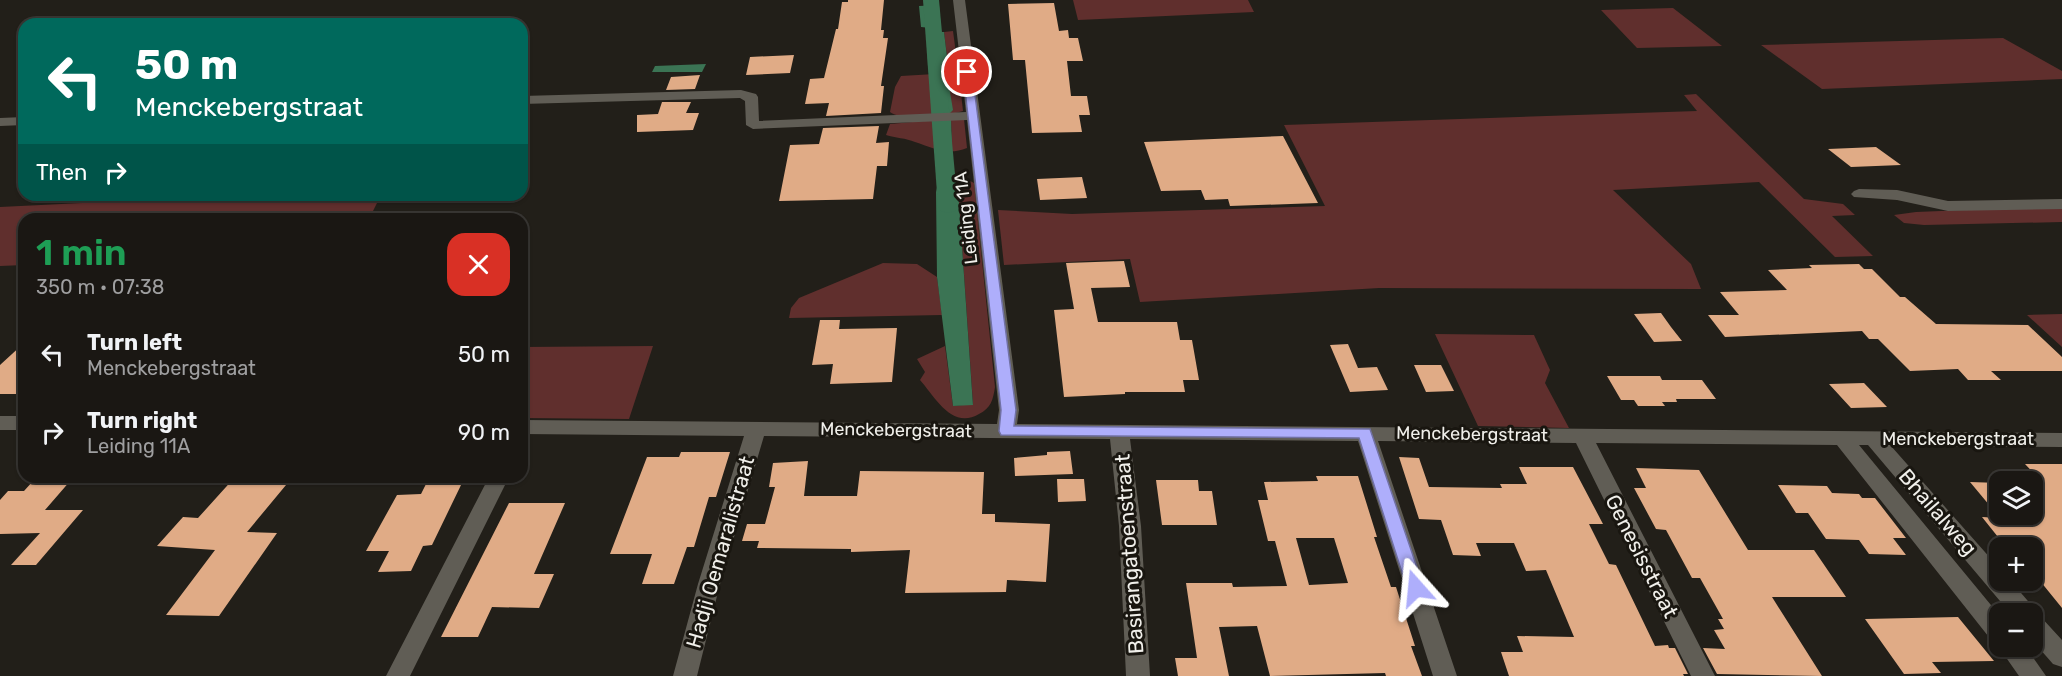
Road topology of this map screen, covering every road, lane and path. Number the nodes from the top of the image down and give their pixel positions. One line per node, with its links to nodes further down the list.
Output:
1 (959, 0): 3 (street, Leiding 11A)
2 (528, 100): 3 (street)
3 (969, 116): 12 (street, Leiding 11A)
4 (18, 121): 5 (street)
5 (0, 122)
6 (1859, 194): 7 (street)
7 (2062, 204)
8 (18, 423): 9 (street)
9 (1, 424)
10 (528, 429): 11 (street, Menckebergstraat)
11 (756, 429): 12 (street, Menckebergstraat); 26 (street, Hadji Oemaralistraat)
12 (1006, 431): 13 (street, Menckebergstraat)
13 (1119, 432): 14 (street, Menckebergstraat); 27 (street, Basirangatoenstraat)
14 (1365, 433): 15 (street, Menckebergstraat); 28 (street)
15 (1582, 435): 16 (street, Menckebergstraat); 29 (street, Genesisstraat)
16 (1842, 438): 17 (street, Menckebergstraat); 21 (street)
17 (1874, 438): 18 (street, Menckebergstraat); 20 (street, Bhailalweg)
18 (2062, 440)
19 (496, 483): 25 (street)
20 (2016, 603)
21 (1989, 620)
22 (2043, 635): 24 (street)
23 (2019, 657): 30 (street)
24 (2062, 657)
25 (398, 676)
26 (685, 676)
27 (1138, 676)
28 (1445, 676)
29 (1703, 676)
30 (2034, 676)

